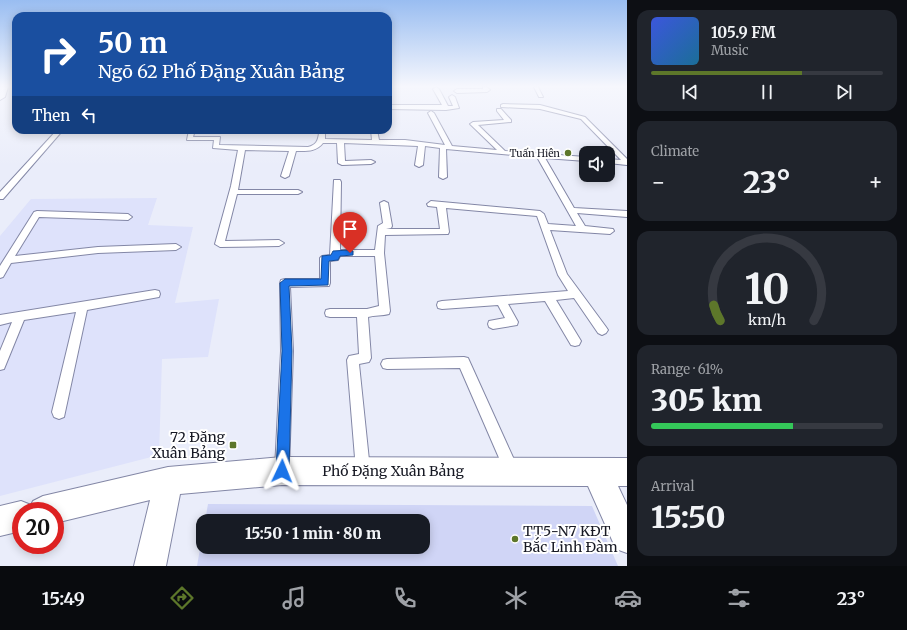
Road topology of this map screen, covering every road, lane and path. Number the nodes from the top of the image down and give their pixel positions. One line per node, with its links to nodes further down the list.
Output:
1 (431, 113): 13 (lane)
2 (505, 113): 15 (lane)
3 (565, 113): 20 (lane)
4 (56, 134): 27 (lane)
5 (191, 134): 12 (lane)
6 (322, 134): 8 (lane)
7 (375, 134): 10 (lane)
8 (321, 141): 9 (lane); 14 (lane)
9 (340, 141): 10 (lane); 19 (lane)
10 (376, 141): 11 (lane)
11 (422, 144): 13 (lane); 21 (lane)
12 (242, 147): 14 (lane); 25 (lane)
13 (447, 148): 15 (lane); 23 (lane)
14 (293, 149): 22 (lane)
15 (504, 152): 16 (lane)
16 (540, 156): 17 (lane); 31 (lane)
17 (579, 159)
18 (615, 161): 20 (lane)
19 (371, 162)
20 (627, 162)
21 (419, 165)
22 (285, 176)
23 (443, 176)
24 (337, 182): 41 (lane)
25 (234, 192): 26 (lane); 38 (lane)
26 (298, 192)
27 (0, 197)
28 (384, 204): 37 (lane)
29 (431, 204): 30 (lane)
30 (441, 205): 34 (lane); 37 (lane)
31 (570, 210): 32 (lane); 35 (lane)
32 (627, 214)
33 (128, 217): 42 (lane)
34 (544, 227): 35 (lane); 45 (lane)
35 (582, 229): 36 (lane)
36 (610, 231)
37 (382, 232): 40 (lane)
38 (279, 243)
39 (176, 247): 42 (lane)
40 (379, 252): 41 (lane); 51 (lane)
41 (336, 253): 61 (lane)
42 (8, 260): 43 (lane)
43 (0, 274)
44 (155, 294): 49 (lane)
45 (576, 294): 46 (lane); 55 (lane)
46 (548, 296): 47 (lane); 56 (lane)
47 (501, 300): 48 (lane); 54 (lane)
48 (442, 304)
49 (82, 307): 52 (lane); 59 (lane)
50 (330, 313): 51 (lane)
51 (362, 313): 60 (lane)
52 (20, 317): 53 (lane); 58 (lane)
53 (0, 320)
54 (493, 324)
55 (602, 330)
56 (575, 341)
57 (387, 364): 62 (lane)
58 (0, 365)
59 (59, 412)
60 (362, 470): 61 (street, Phố Đặng Xuân Bảng); 62 (street, Phố Đặng Xuân Bảng)
61 (282, 471): 65 (street, Phố Đặng Xuân Bảng)
62 (512, 471): 63 (street, Phố Đặng Xuân Bảng)
63 (596, 472): 64 (street, Phố Đặng Xuân Bảng); 67 (street)
64 (627, 472)
65 (168, 481): 66 (street, Phố Đặng Xuân Bảng); 68 (street)
66 (64, 506)
67 (627, 538)
68 (150, 566)

